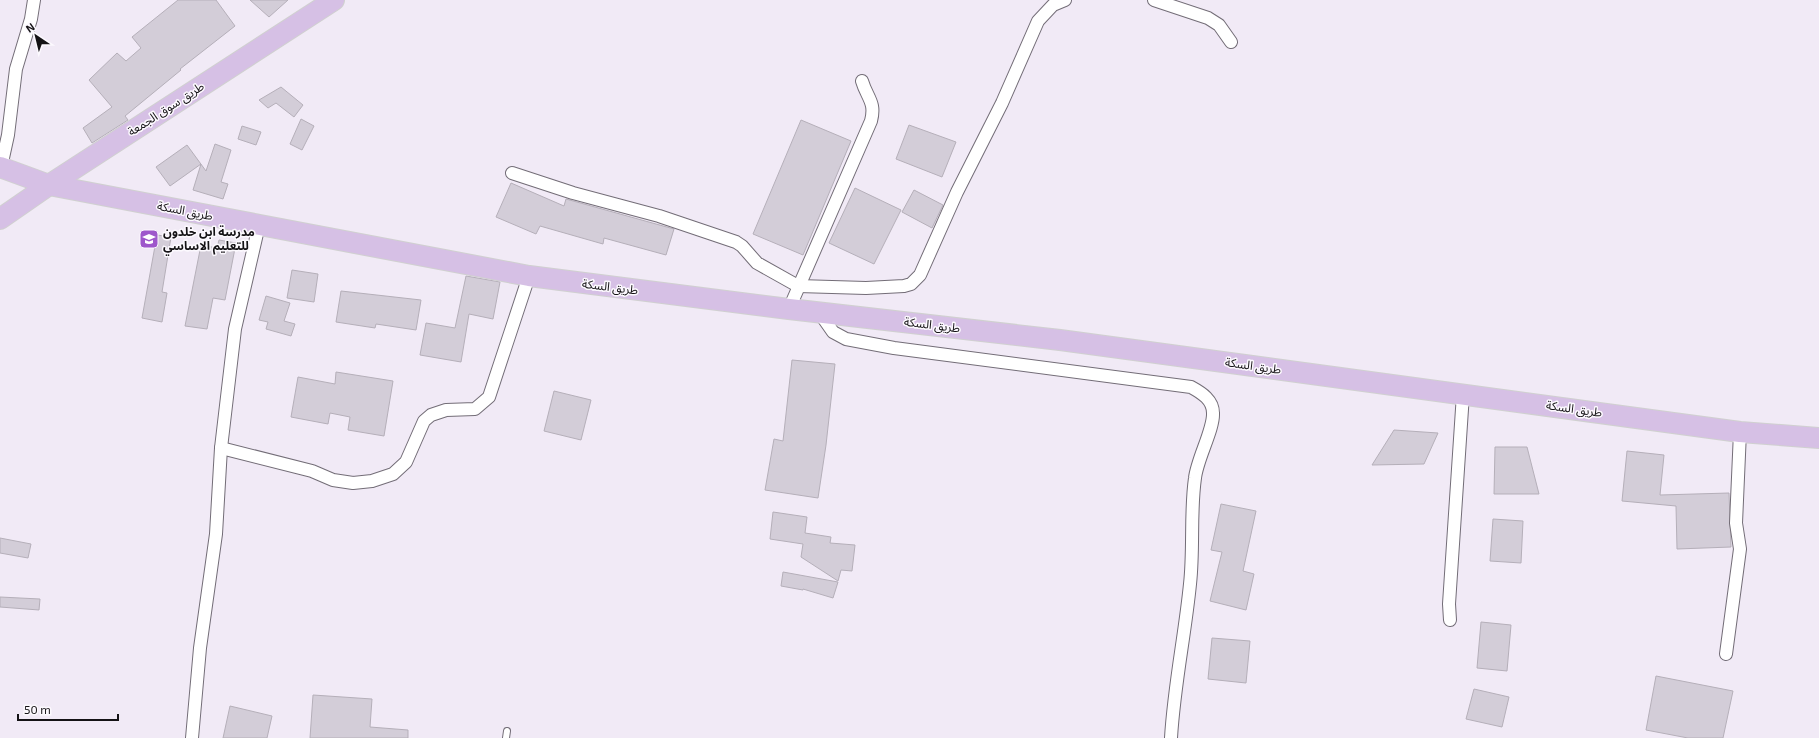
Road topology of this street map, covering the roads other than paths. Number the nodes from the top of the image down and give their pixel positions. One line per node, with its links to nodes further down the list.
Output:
1 (34, 0): 7 (street)
2 (334, 0): 9 (main road, طريق سوق الجمعة)
3 (1065, 0): 13 (street)
4 (1154, 0): 5 (street)
5 (1231, 42)
6 (862, 81): 13 (street)
7 (0, 167): 9 (main road, طريق السكة)
8 (512, 173): 13 (street)
9 (49, 185): 10 (main road, طريق سوق الجمعة); 11 (main road, طريق السكة)
10 (0, 219)
11 (259, 225): 12 (main road, طريق السكة); 19 (street)
12 (529, 276): 14 (main road, طريق السكة); 19 (street)
13 (798, 286): 14 (street)
14 (789, 309): 15 (main road, طريق السكة)
15 (819, 312): 16 (main road, طريق السكة); 23 (street)
16 (1463, 394): 17 (main road, طريق السكة); 20 (street)
17 (1740, 432): 18 (main road, طريق السكة); 21 (street)
18 (1819, 438)
19 (221, 448): 22 (street)
20 (1450, 620)
21 (1726, 654)
22 (192, 738)
23 (1172, 738)

